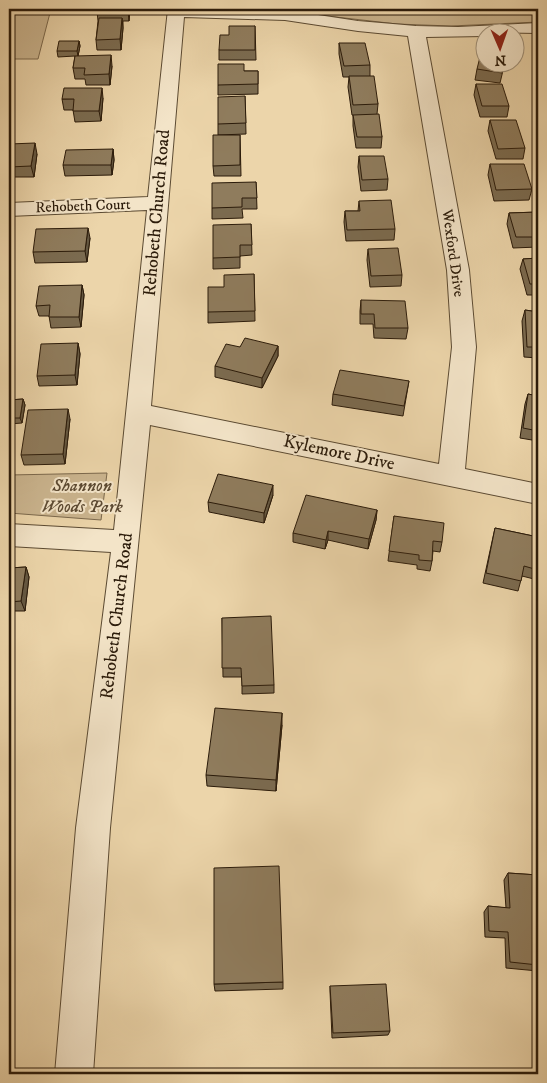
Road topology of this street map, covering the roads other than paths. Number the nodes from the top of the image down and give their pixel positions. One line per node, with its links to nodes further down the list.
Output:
1 (176, 10): 3 (street); 4 (street, Rehobeth Church Road)
2 (538, 28): 3 (street)
3 (416, 31): 7 (street, Wexford Drive)
4 (157, 203): 5 (street, Rehobeth Court); 6 (street, Rehobeth Church Road)
5 (9, 209)
6 (138, 413): 7 (street, Kylemore Drive); 10 (street, Rehobeth Church Road)
7 (452, 476): 8 (street, Kylemore Drive)
8 (538, 494)
9 (9, 535): 10 (street)
10 (126, 542): 11 (street, Rehobeth Church Road)
11 (74, 1074)

